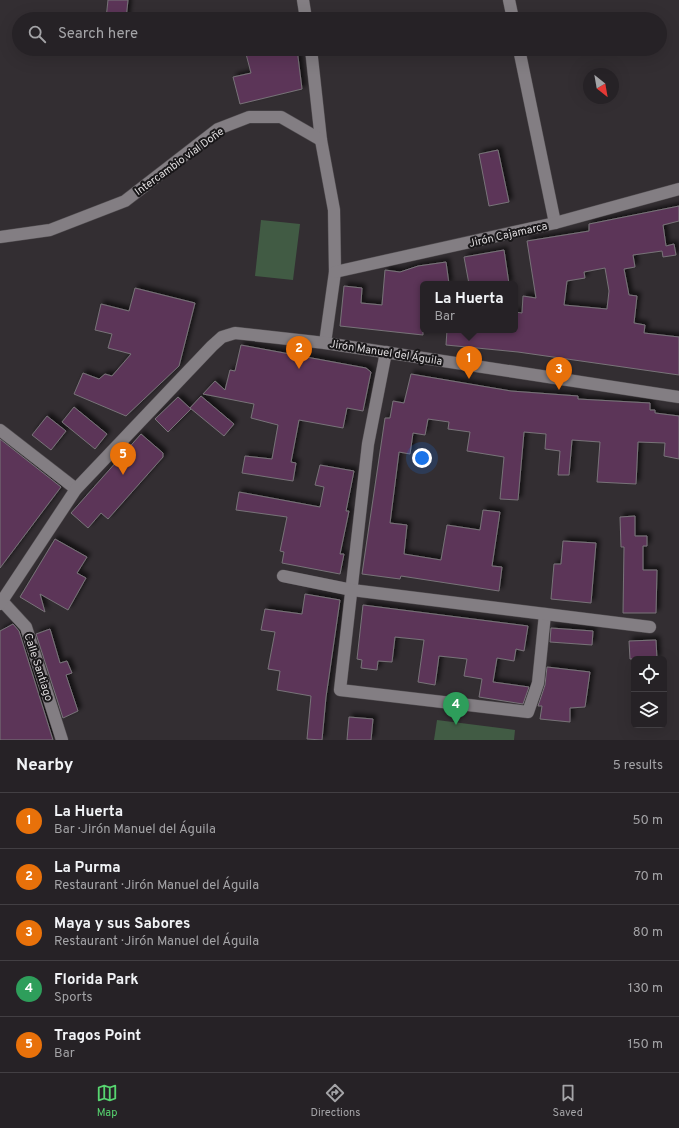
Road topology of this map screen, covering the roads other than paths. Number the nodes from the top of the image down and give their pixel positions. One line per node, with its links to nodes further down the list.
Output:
1 (303, 0): 3 (street)
2 (509, 0): 4 (street)
3 (305, 12)
4 (512, 12)
5 (312, 56): 7 (street)
6 (520, 56): 9 (street)
7 (321, 140): 10 (street, Intercambio vial Doñe); 11 (street)
8 (679, 189): 9 (street, Jirón Cajamarca)
9 (555, 223): 11 (street, Jirón Cajamarca)
10 (0, 237)
11 (335, 272): 12 (street)
12 (325, 343): 13 (street, Jirón Manuel del Águila); 16 (street, Jirón Manuel del Águila)
13 (386, 352): 14 (street, Jirón Manuel del Águila); 18 (street)
14 (679, 397)
15 (0, 430): 16 (street)
16 (76, 489): 19 (street)
17 (283, 576): 18 (street)
18 (352, 590): 20 (street); 20 (street)
19 (1, 602): 22 (street, Calle Santiago)
20 (545, 614): 21 (street)
21 (650, 627)
22 (62, 740)

